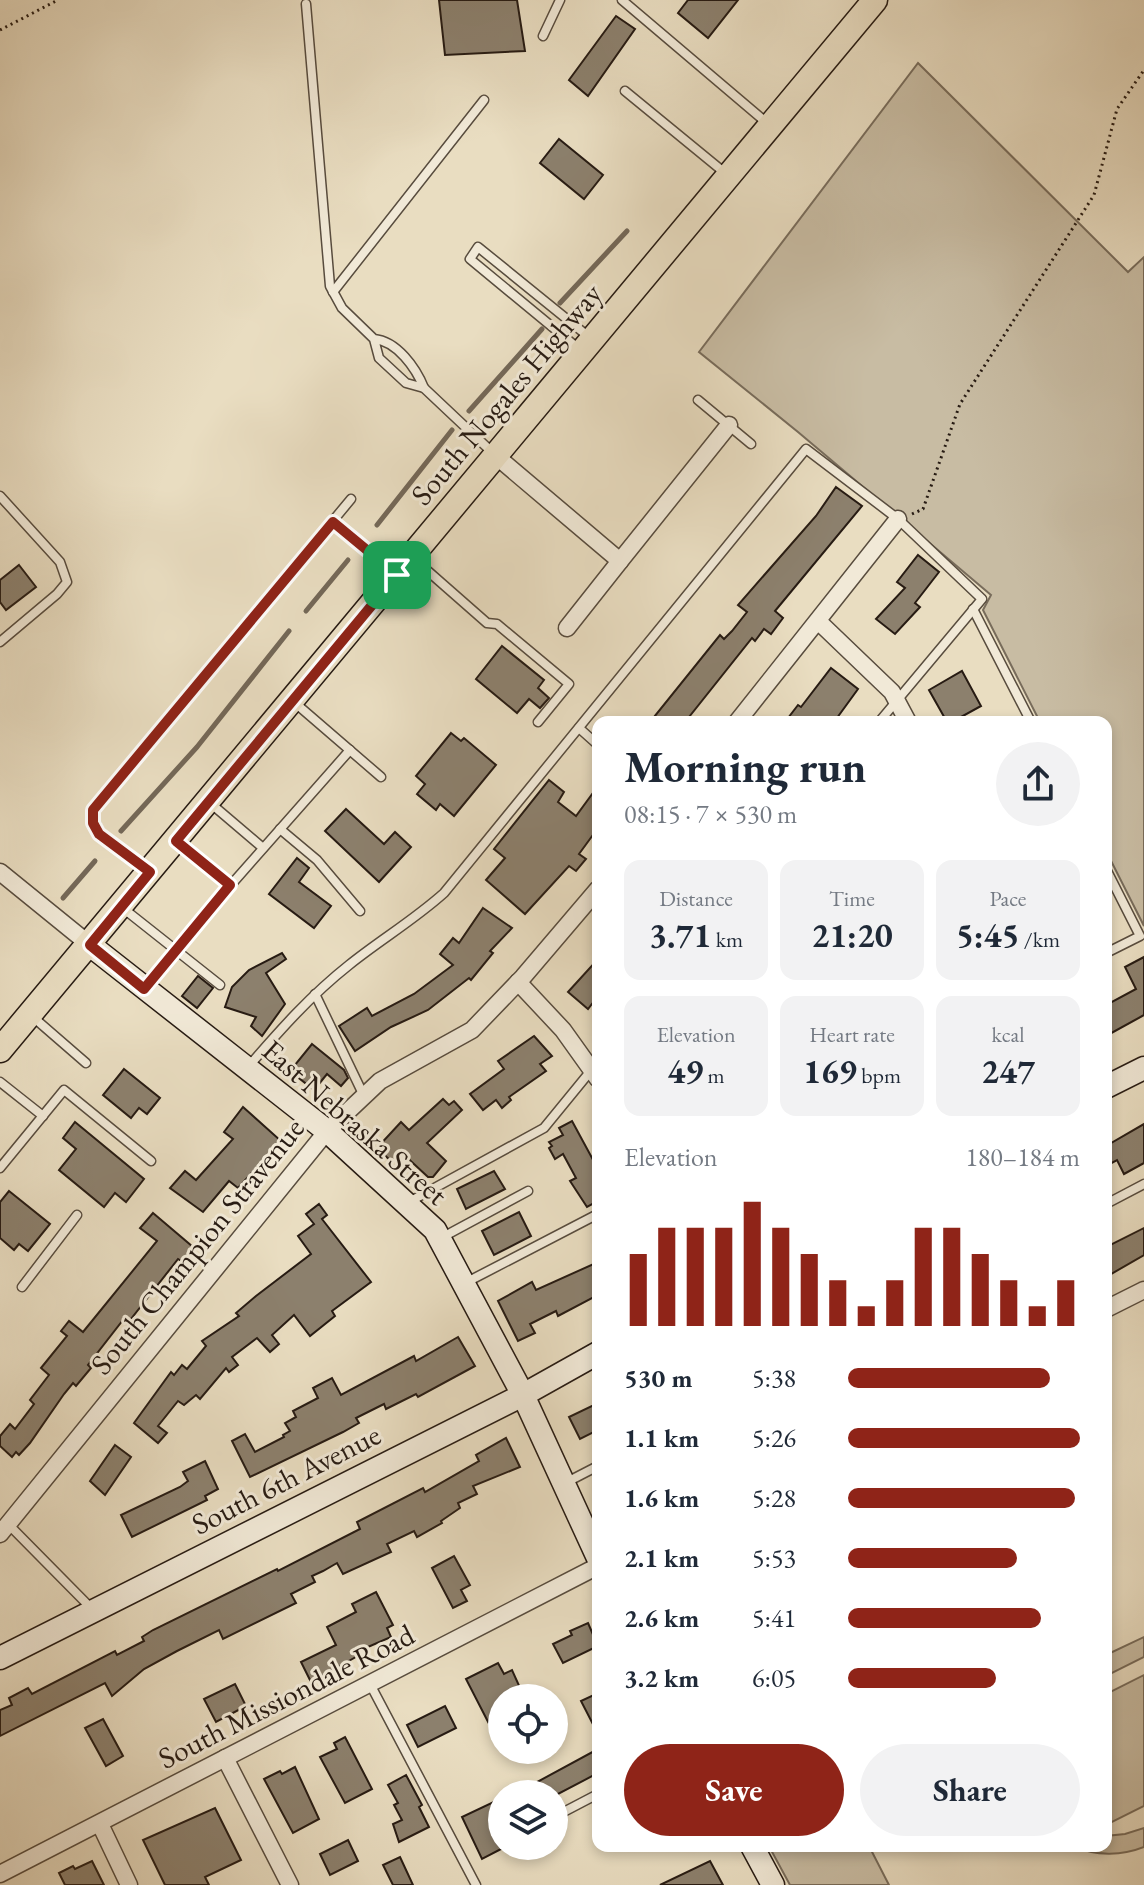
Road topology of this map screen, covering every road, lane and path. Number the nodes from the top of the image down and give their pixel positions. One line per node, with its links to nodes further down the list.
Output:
1 (58, 0): 6 (path)
2 (560, 0): 7 (lane)
3 (622, 0): 11 (lane)
4 (875, 0): 11 (main road, South Nogales Highway)
5 (306, 4): 13 (lane)
6 (0, 30)
7 (543, 36)
8 (1144, 70): 23 (path)
9 (625, 91): 12 (lane)
10 (484, 100): 13 (lane)
11 (770, 126): 12 (main road, South Nogales Highway)
12 (729, 176): 15 (main road, South Nogales Highway)
13 (333, 292): 14 (lane)
14 (374, 339): 16 (lane); 16 (lane)
15 (588, 346): 15 (lane); 20 (main road, South Nogales Highway)
16 (424, 388): 20 (lane)
17 (698, 400): 18 (lane)
18 (729, 425): 19 (lane); 25 (street)
19 (751, 444)
20 (496, 456): 25 (street); 26 (main road, South Nogales Highway)
21 (0, 496): 30 (lane)
22 (351, 499): 24 (lane)
23 (898, 519): 27 (lane); 28 (street); 38 (lane)
24 (333, 522): 26 (lane); 47 (lane)
25 (620, 561): 29 (street)
26 (405, 566): 32 (main road, South Nogales Highway); 37 (lane)
27 (973, 609): 31 (lane); 36 (lane)
28 (819, 622): 31 (street); 33 (street)
29 (567, 628)
30 (0, 642)
31 (897, 700): 34 (lane); 35 (street)
32 (293, 701): 40 (lane); 42 (main road, South Nogales Highway)
33 (742, 716)
34 (884, 716)
35 (905, 716)
36 (1028, 716)
37 (538, 722)
38 (579, 728): 39 (lane); 59 (lane)
39 (592, 740)
40 (350, 750): 41 (lane); 43 (lane)
41 (381, 777)
42 (209, 802): 44 (main road, South Nogales Highway); 45 (lane)
43 (280, 829): 45 (lane); 52 (lane)
44 (176, 841): 47 (main road, South Nogales Highway); 49 (lane)
45 (263, 848): 49 (lane)
46 (0, 872): 53 (street)
47 (150, 872): 51 (main road, South Nogales Highway)
48 (1112, 881): 55 (lane)
49 (230, 885): 54 (lane)
50 (592, 896): 56 (street, South Champion Stravenue)
51 (122, 907): 53 (main road, South Nogales Highway); 54 (lane)
52 (360, 911)
53 (90, 945): 58 (street, East Nebraska Street); 60 (main road, South Nogales Highway)
54 (176, 950): 57 (lane); 58 (lane)
55 (1112, 950)
56 (518, 982): 63 (street); 69 (street, South Champion Stravenue)
57 (220, 985)
58 (144, 989): 64 (street, East Nebraska Street)
59 (315, 994): 64 (lane); 69 (lane)
60 (30, 1015): 61 (main road, South Nogales Highway); 62 (lane)
61 (0, 1050)
62 (86, 1063)
63 (592, 1065)
64 (248, 1068): 71 (street, East Nebraska Street)
65 (1144, 1068): 68 (street)
66 (592, 1074): 79 (lane)
67 (0, 1082): 70 (lane)
68 (1112, 1084)
69 (364, 1096): 71 (street, South Champion Stravenue)
70 (43, 1116): 73 (lane); 74 (lane)
71 (327, 1131): 79 (street, East Nebraska Street); 91 (street, South Champion Stravenue)
72 (0, 1152): 73 (lane)
73 (8, 1159): 75 (lane)
74 (151, 1161)
75 (0, 1168)
76 (1144, 1184): 78 (lane)
77 (528, 1191): 82 (lane)
78 (1112, 1201)
79 (406, 1204): 82 (street, East Nebraska Street)
80 (77, 1215): 84 (lane)
81 (592, 1217): 83 (lane)
82 (440, 1239): 83 (street, East Nebraska Street)
83 (465, 1284): 88 (street, East Nebraska Street)
84 (22, 1287)
85 (1144, 1290): 86 (street)
86 (1112, 1306)
87 (592, 1356): 88 (street, South 6th Avenue)
88 (523, 1395): 90 (street, East Nebraska Street); 94 (street, South 6th Avenue)
89 (592, 1469): 90 (lane)
90 (565, 1483): 92 (street, East Nebraska Street)
91 (4, 1529): 94 (lane)
92 (592, 1544)
93 (592, 1569): 96 (street, South Missiondale Road)
94 (92, 1610): 95 (street, South 6th Avenue)
95 (0, 1658)
96 (370, 1684): 97 (street, South Missiondale Road); 105 (lane)
97 (225, 1758): 100 (street, South Missiondale Road); 103 (street)
98 (592, 1797): 99 (lane)
99 (568, 1810)
100 (100, 1824): 102 (street, South Missiondale Road); 104 (street)
101 (755, 1852): 106 (street)
102 (0, 1874)
103 (287, 1883)
104 (129, 1885)
105 (476, 1885)
106 (773, 1885)

